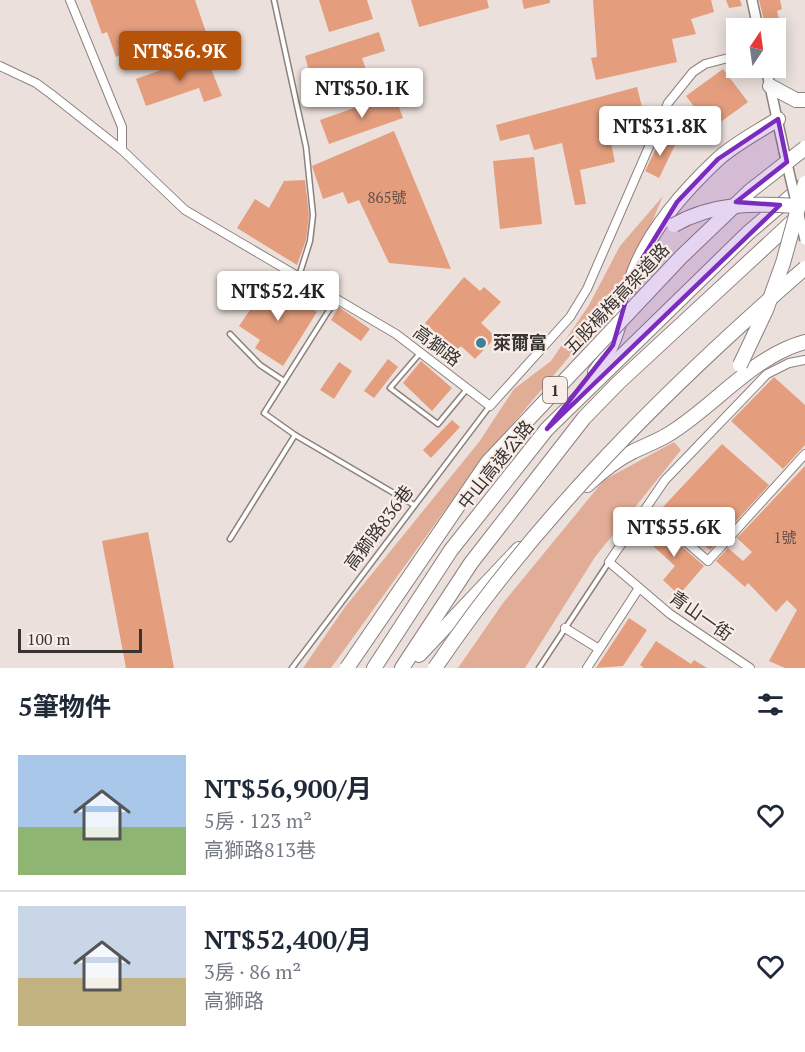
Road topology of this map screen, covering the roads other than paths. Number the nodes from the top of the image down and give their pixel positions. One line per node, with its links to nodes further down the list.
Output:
1 (70, 0): 12 (street)
2 (274, 0): 18 (lane)
3 (752, 0): 4 (street)
4 (756, 18)
5 (726, 59): 27 (street)
6 (0, 66): 12 (street, 高獅路)
7 (768, 78): 8 (street)
8 (770, 86): 9 (highway); 10 (street)
9 (805, 100)
10 (777, 119): 14 (street, bridge); 15 (highway)
11 (805, 148): 39 (highway, 五股楊梅高架道路 / 1, bridge)
12 (122, 150): 18 (street, 高獅路)
13 (805, 184): 14 (highway, bridge); 28 (highway, 中山高速公路 / 1)
14 (802, 208): 15 (highway, bridge); 16 (street, bridge); 25 (highway, bridge); 41 (highway, 1)
15 (653, 237): 28 (highway)
16 (805, 240)
17 (805, 268): 43 (highway, bridge)
18 (299, 277): 19 (street, 高獅路)
19 (337, 298): 22 (street, 高獅路); 24 (lane)
20 (230, 334): 24 (lane)
21 (805, 342): 25 (highway)
22 (421, 352): 26 (street, 高獅路); 26 (lane)
23 (805, 360): 32 (street)
24 (284, 381): 29 (lane)
25 (728, 387): 42 (highway)
26 (467, 389): 27 (street, 高獅路)
27 (490, 406): 31 (lane, 高獅路836巷)
28 (547, 429): 40 (highway, 中山高速公路 / 1)
29 (295, 435): 31 (lane); 33 (lane)
30 (805, 454): 32 (street)
31 (414, 505): 38 (lane, 高獅路836巷)
32 (647, 508): 34 (street)
33 (230, 539)
34 (609, 562): 35 (street, 青山一街); 36 (lane)
35 (639, 588): 37 (street); 46 (street, 青山一街)
36 (565, 628): 37 (street); 44 (lane)
37 (599, 649): 45 (street)
38 (292, 668)
39 (347, 668)
40 (374, 668)
41 (402, 668)
42 (408, 668)
43 (435, 668)
44 (539, 668)
45 (586, 668)
46 (750, 668)

